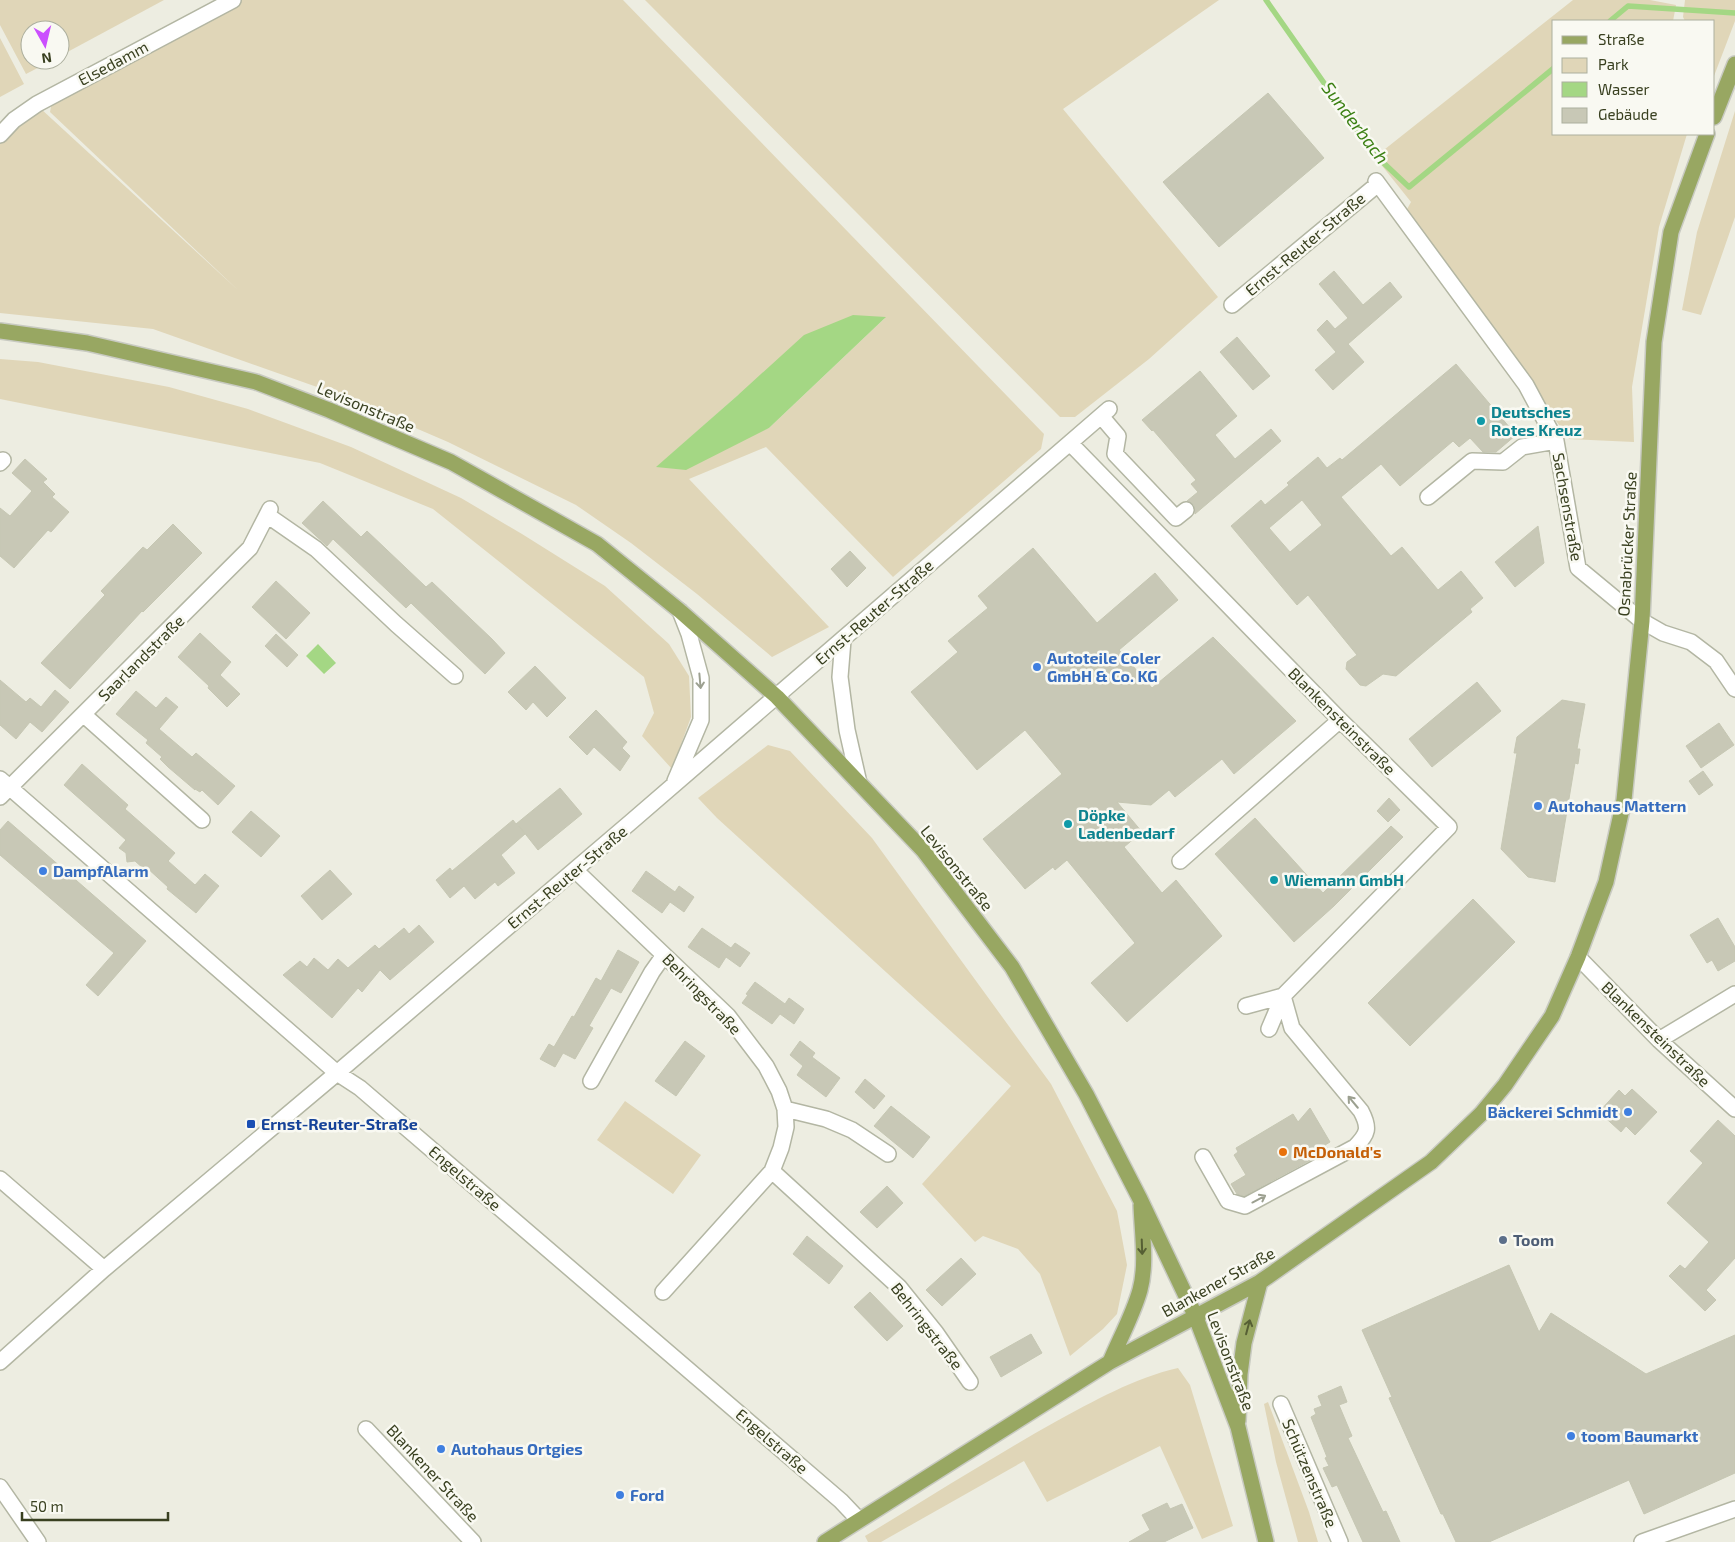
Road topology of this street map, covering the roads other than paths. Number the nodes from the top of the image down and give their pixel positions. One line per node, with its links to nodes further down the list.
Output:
1 (233, 0): 5 (street, Elsedamm)
2 (1735, 64): 3 (main road)
3 (1715, 114)
4 (1707, 135): 14 (main road, Osnabrücker Straße)
5 (0, 136)
6 (1377, 182): 7 (street, Ernst-Reuter-Straße); 9 (street, Sachsenstraße)
7 (1232, 305)
8 (0, 331): 13 (main road, Levisonstraße)
9 (1556, 441): 11 (street); 14 (street, Sachsenstraße)
10 (1070, 443): 12 (street, Ernst-Reuter-Straße); 15 (street, Ernst-Reuter-Straße); 20 (street, Blankensteinstraße)
11 (1428, 497)
12 (1186, 510)
13 (680, 611): 18 (main road, Levisonstraße); 22 (street, Levisonstraße, one-way to 22)
14 (1642, 621): 17 (street, Sachsenstraße); 28 (main road, Osnabrücker Straße)
15 (842, 640): 18 (street, Ernst-Reuter-Straße); 21 (street)
16 (455, 676): 19 (street, Saarlandstraße)
17 (1735, 689)
18 (777, 697): 21 (main road, Levisonstraße); 22 (street, Ernst-Reuter-Straße)
19 (84, 715): 23 (street, Saarlandstraße); 24 (street)
20 (1340, 720): 25 (street); 30 (street, Blankensteinstraße)
21 (859, 783): 42 (main road, Levisonstraße)
22 (674, 785): 26 (street, Ernst-Reuter-Straße)
23 (3, 788): 34 (street, Engelstraße)
24 (202, 820)
25 (1180, 861)
26 (575, 870): 27 (street, Behringstraße); 34 (street, Ernst-Reuter-Straße)
27 (664, 955): 35 (street); 36 (street, Behringstraße)
28 (1578, 957): 33 (street, Blankensteinstraße); 44 (main road, Blankener Straße)
29 (1735, 994): 33 (street)
30 (1283, 996): 31 (street); 32 (street); 39 (street, one-way to 30)
31 (1246, 1006)
32 (1268, 1029)
33 (1659, 1040): 37 (street, Blankensteinstraße)
34 (337, 1073): 43 (street, Ernst-Reuter-Straße); 55 (street, Engelstraße)
35 (591, 1081)
36 (785, 1109): 38 (street); 40 (street, Behringstraße)
37 (1735, 1109)
38 (888, 1154)
39 (1203, 1157)
40 (772, 1171): 45 (street, Behringstraße); 49 (street, Behringstraße)
41 (0, 1179): 43 (street)
42 (1140, 1199): 46 (main road, Levisonstraße); 48 (main road, Levisonstraße, one-way to 48)
43 (104, 1269): 47 (street, Ernst-Reuter-Straße)
44 (1260, 1282): 46 (main road, Blankener Straße); 51 (main road, Levisonstraße, one-way to 44)
45 (663, 1292)
46 (1195, 1315): 48 (main road, Blankener Straße); 51 (main road, Levisonstraße)
47 (0, 1362)
48 (1110, 1362): 55 (main road, Blankener Straße)
49 (970, 1382)
50 (1281, 1404): 60 (street, Schützenstraße)
51 (1238, 1427): 59 (main road, Levisonstraße)
52 (366, 1429): 57 (street, Blankener Straße)
53 (0, 1487): 56 (street)
54 (1735, 1509): 61 (street)
55 (859, 1520): 58 (main road, Blankener Straße)
56 (38, 1542)
57 (473, 1542)
58 (825, 1542)
59 (1266, 1542)
60 (1340, 1542)
61 (1642, 1542)

